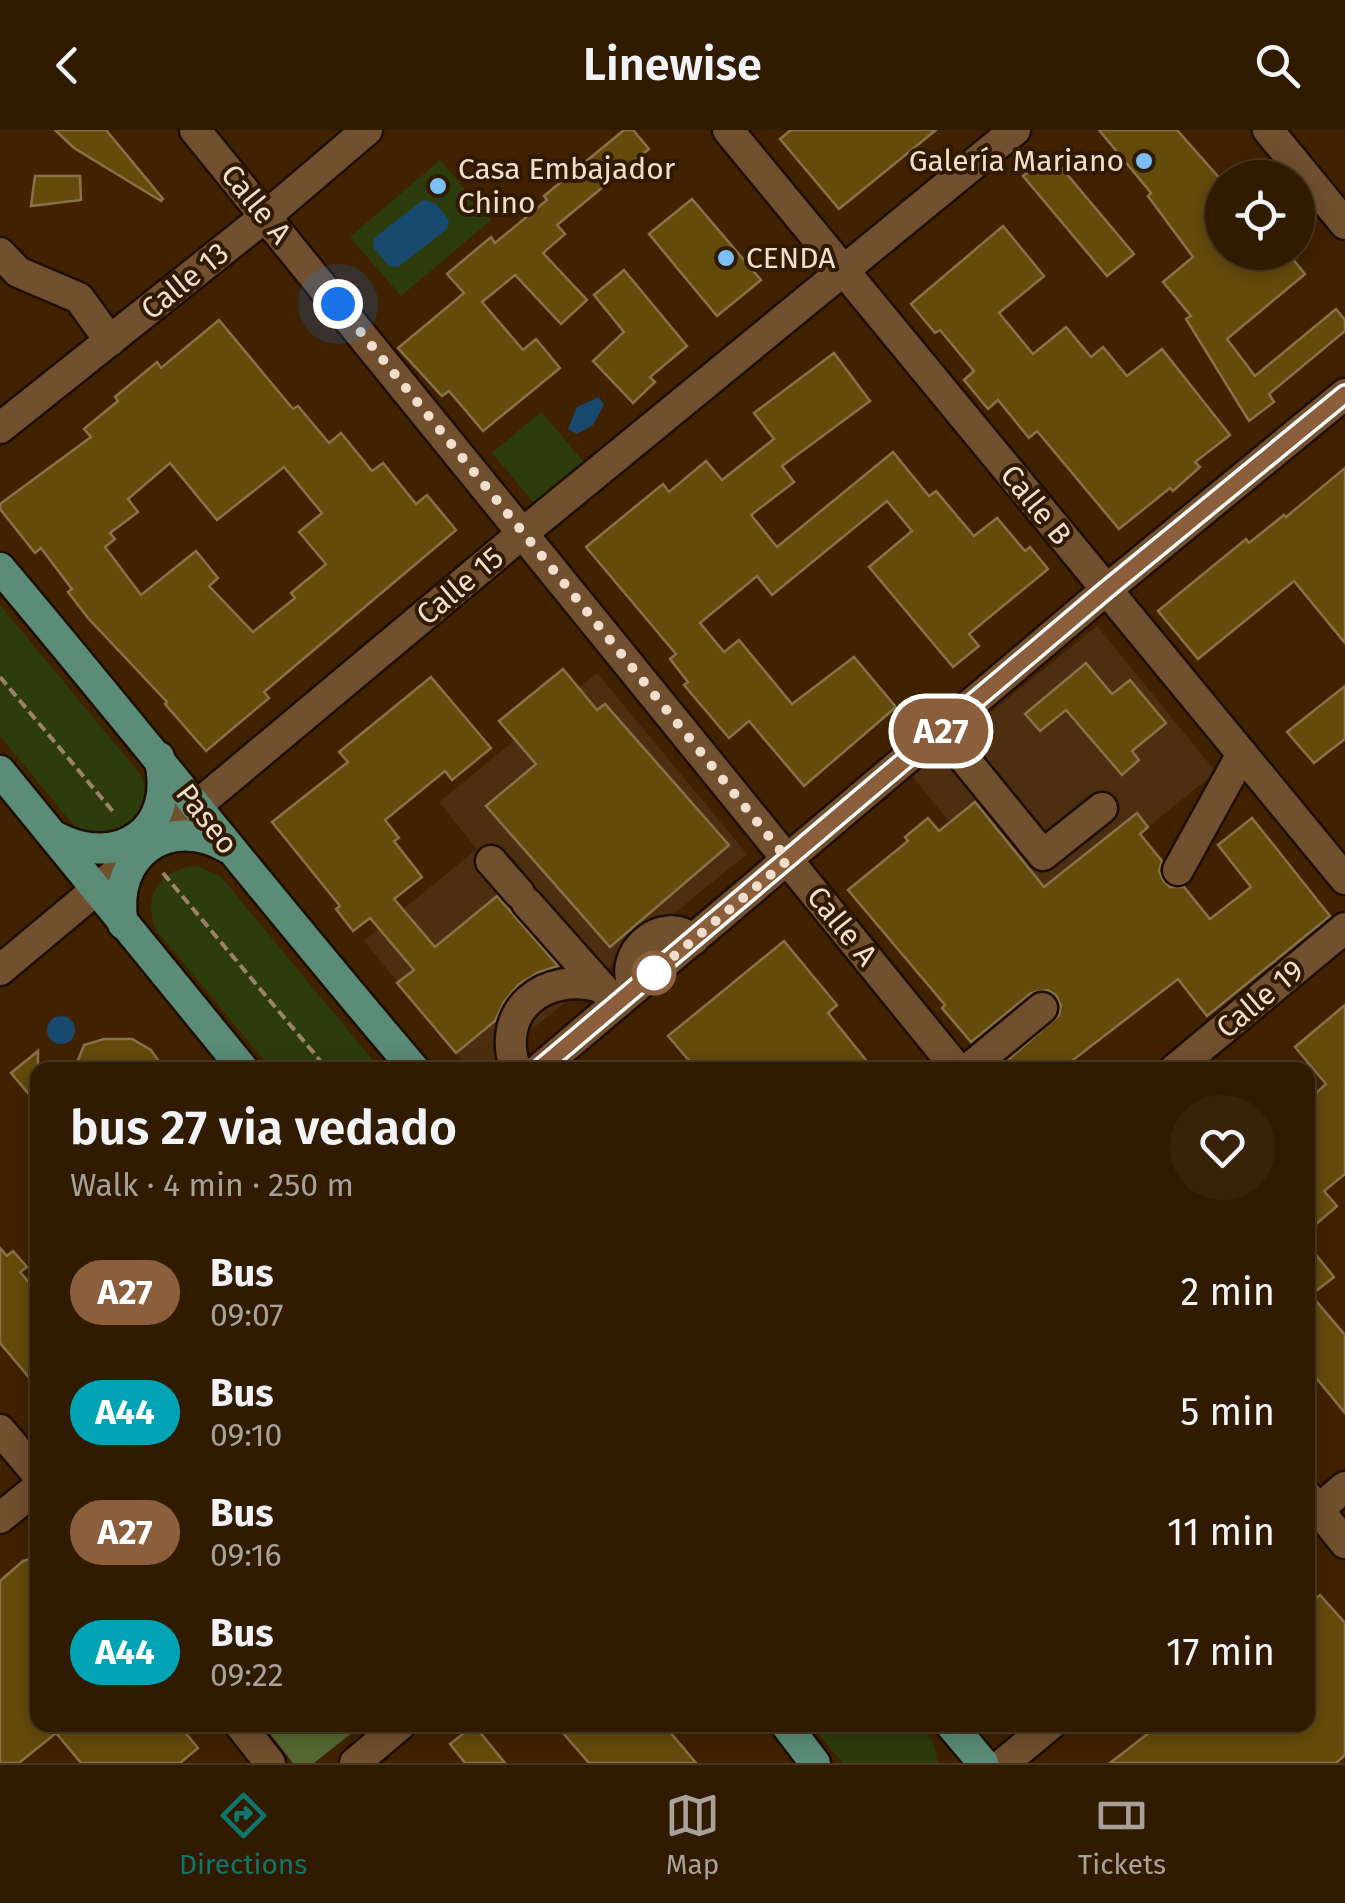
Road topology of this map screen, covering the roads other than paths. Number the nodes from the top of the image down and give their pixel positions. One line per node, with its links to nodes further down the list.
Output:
1 (195, 130): 6 (street, Calle A)
2 (367, 130): 6 (street, Calle 13)
3 (728, 130): 9 (street, Calle B)
4 (1015, 130): 9 (street, Calle 15)
5 (1268, 130): 7 (street)
6 (266, 216): 10 (street, Calle 13); 13 (street, Calle A)
7 (1345, 224)
8 (0, 253): 10 (street)
9 (844, 271): 13 (street, Calle 15); 15 (street, Calle B)
10 (110, 341): 12 (street, Calle 13)
11 (1345, 394): 15 (street)
12 (0, 428)
13 (523, 533): 20 (street, Calle 15); 25 (street, Calle A)
14 (0, 568): 18 (main road, Paseo)
15 (1106, 590): 16 (street); 17 (street, Calle B)
16 (941, 730): 21 (street); 25 (street)
17 (1242, 754): 27 (street); 28 (street, Calle B)
18 (159, 756): 20 (main road, Paseo); 23 (main road)
19 (0, 771): 22 (main road)
20 (196, 806): 23 (street, Calle 15); 24 (main road, Paseo)
21 (1102, 808)
22 (56, 837): 23 (main road); 29 (main road)
23 (140, 845): 24 (main road); 29 (street, Calle 15); 30 (main road)
24 (231, 850): 36 (main road, Paseo)
25 (788, 860): 33 (street); 39 (street, Calle A)
26 (491, 862): 33 (street)
27 (1178, 870)
28 (1345, 879)
29 (96, 890): 30 (main road); 32 (street, Calle 15)
30 (123, 924): 35 (main road)
31 (1345, 928): 41 (street, Calle 19)
32 (0, 970)
33 (618, 993): 37 (street); 38 (street)
34 (1042, 1008): 40 (street)
35 (237, 1062)
36 (408, 1062)
37 (514, 1062)
38 (546, 1062)
39 (952, 1062)
40 (977, 1062)
41 (1184, 1062)
42 (0, 1430): 43 (street)
43 (30, 1466)
44 (1345, 1487): 46 (street)
45 (30, 1494): 48 (street)
46 (1315, 1506)
47 (1315, 1513): 49 (street)
48 (0, 1518)
49 (1345, 1544)
50 (246, 1732): 55 (street)
51 (392, 1732): 56 (street)
52 (792, 1732): 57 (main road)
53 (1042, 1732): 59 (street)
54 (959, 1741): 58 (main road)
55 (270, 1763)
56 (355, 1763)
57 (816, 1763)
58 (983, 1763)
59 (1004, 1763)

